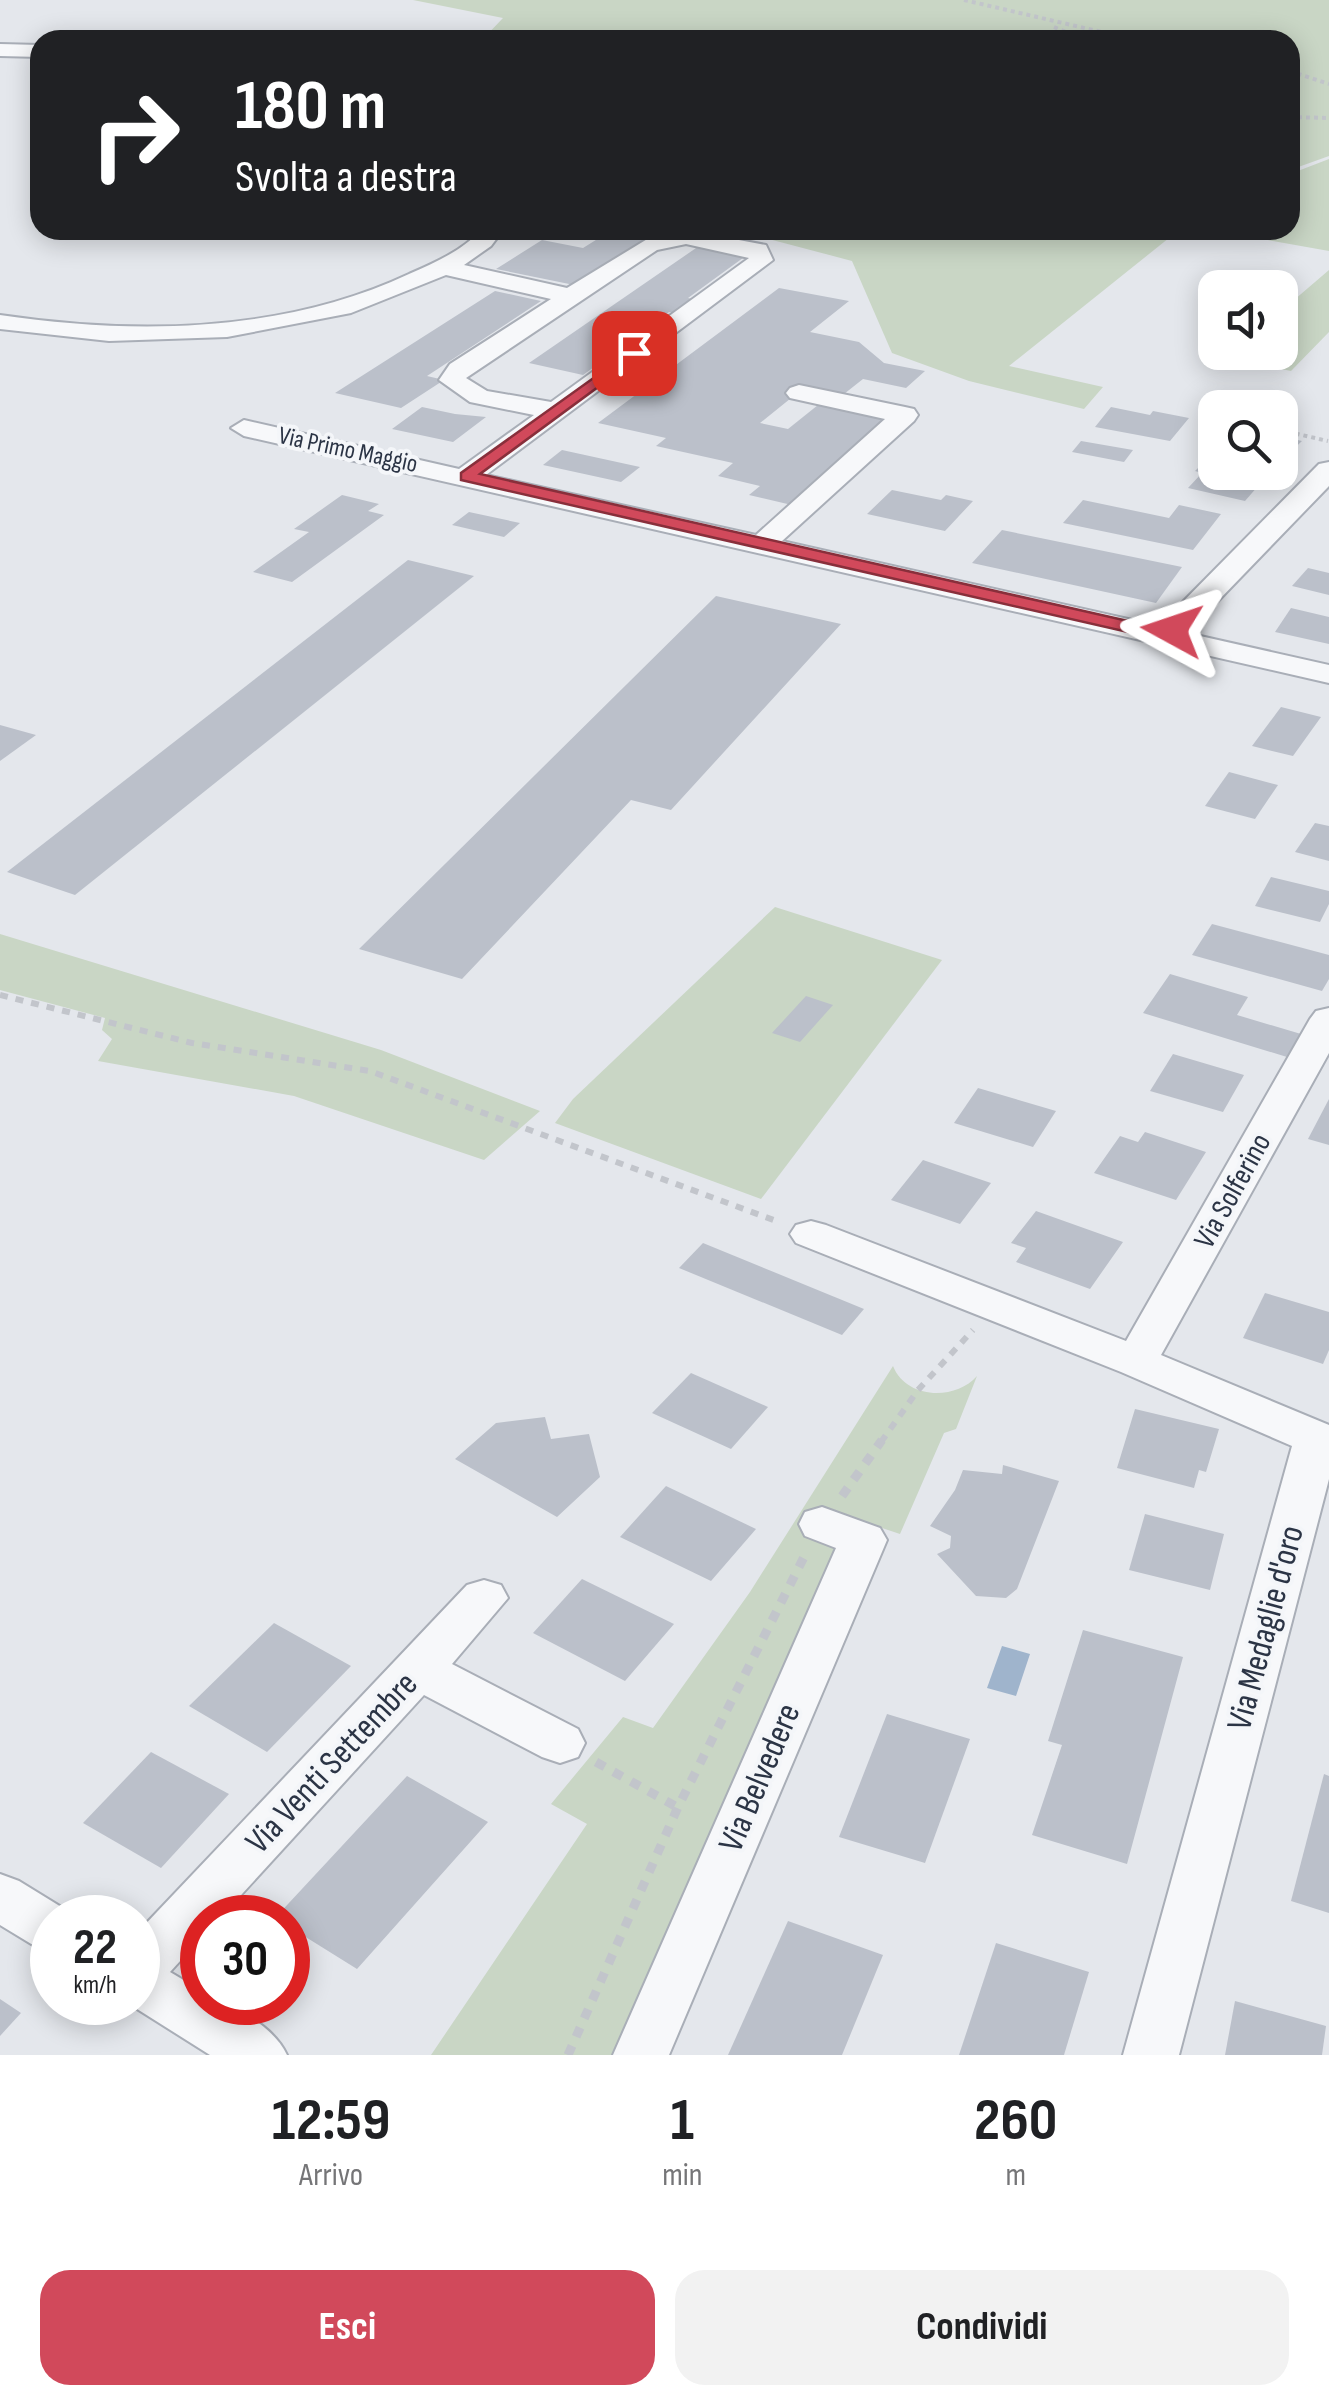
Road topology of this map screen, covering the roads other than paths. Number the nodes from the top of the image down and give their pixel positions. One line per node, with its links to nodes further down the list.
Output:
1 (0, 50): 2 (street)
2 (30, 51)
3 (482, 240): 6 (street)
4 (663, 240): 7 (street)
5 (701, 240): 10 (street)
6 (443, 267): 7 (street); 8 (street)
7 (572, 296): 10 (street)
8 (0, 322)
9 (799, 393): 14 (street)
10 (556, 411): 13 (street)
11 (244, 428): 13 (street, Via Primo Maggio)
12 (1329, 470): 15 (street)
13 (466, 476): 14 (street, Via Primo Maggio)
14 (763, 544): 15 (street, Via Primo Maggio)
15 (1167, 636): 16 (street, Via Primo Maggio)
16 (1329, 674)
17 (1329, 1019): 19 (street, Via Solferino)
18 (811, 1234): 19 (street, Via Medaglie d'oro)
19 (1136, 1361): 20 (street, Via Medaglie d'oro)
20 (1323, 1438): 31 (street, Via Medaglie d'oro)
21 (822, 1524): 30 (street, Via Belvedere)
22 (484, 1598): 23 (street, Via Venti Settembre)
23 (419, 1670): 24 (street); 27 (street, Via Venti Settembre)
24 (560, 1742)
25 (0, 1897): 26 (street)
26 (30, 1915)
27 (160, 1947)
28 (160, 1995): 29 (street)
29 (258, 2055)
30 (641, 2055)
31 (1151, 2055)

